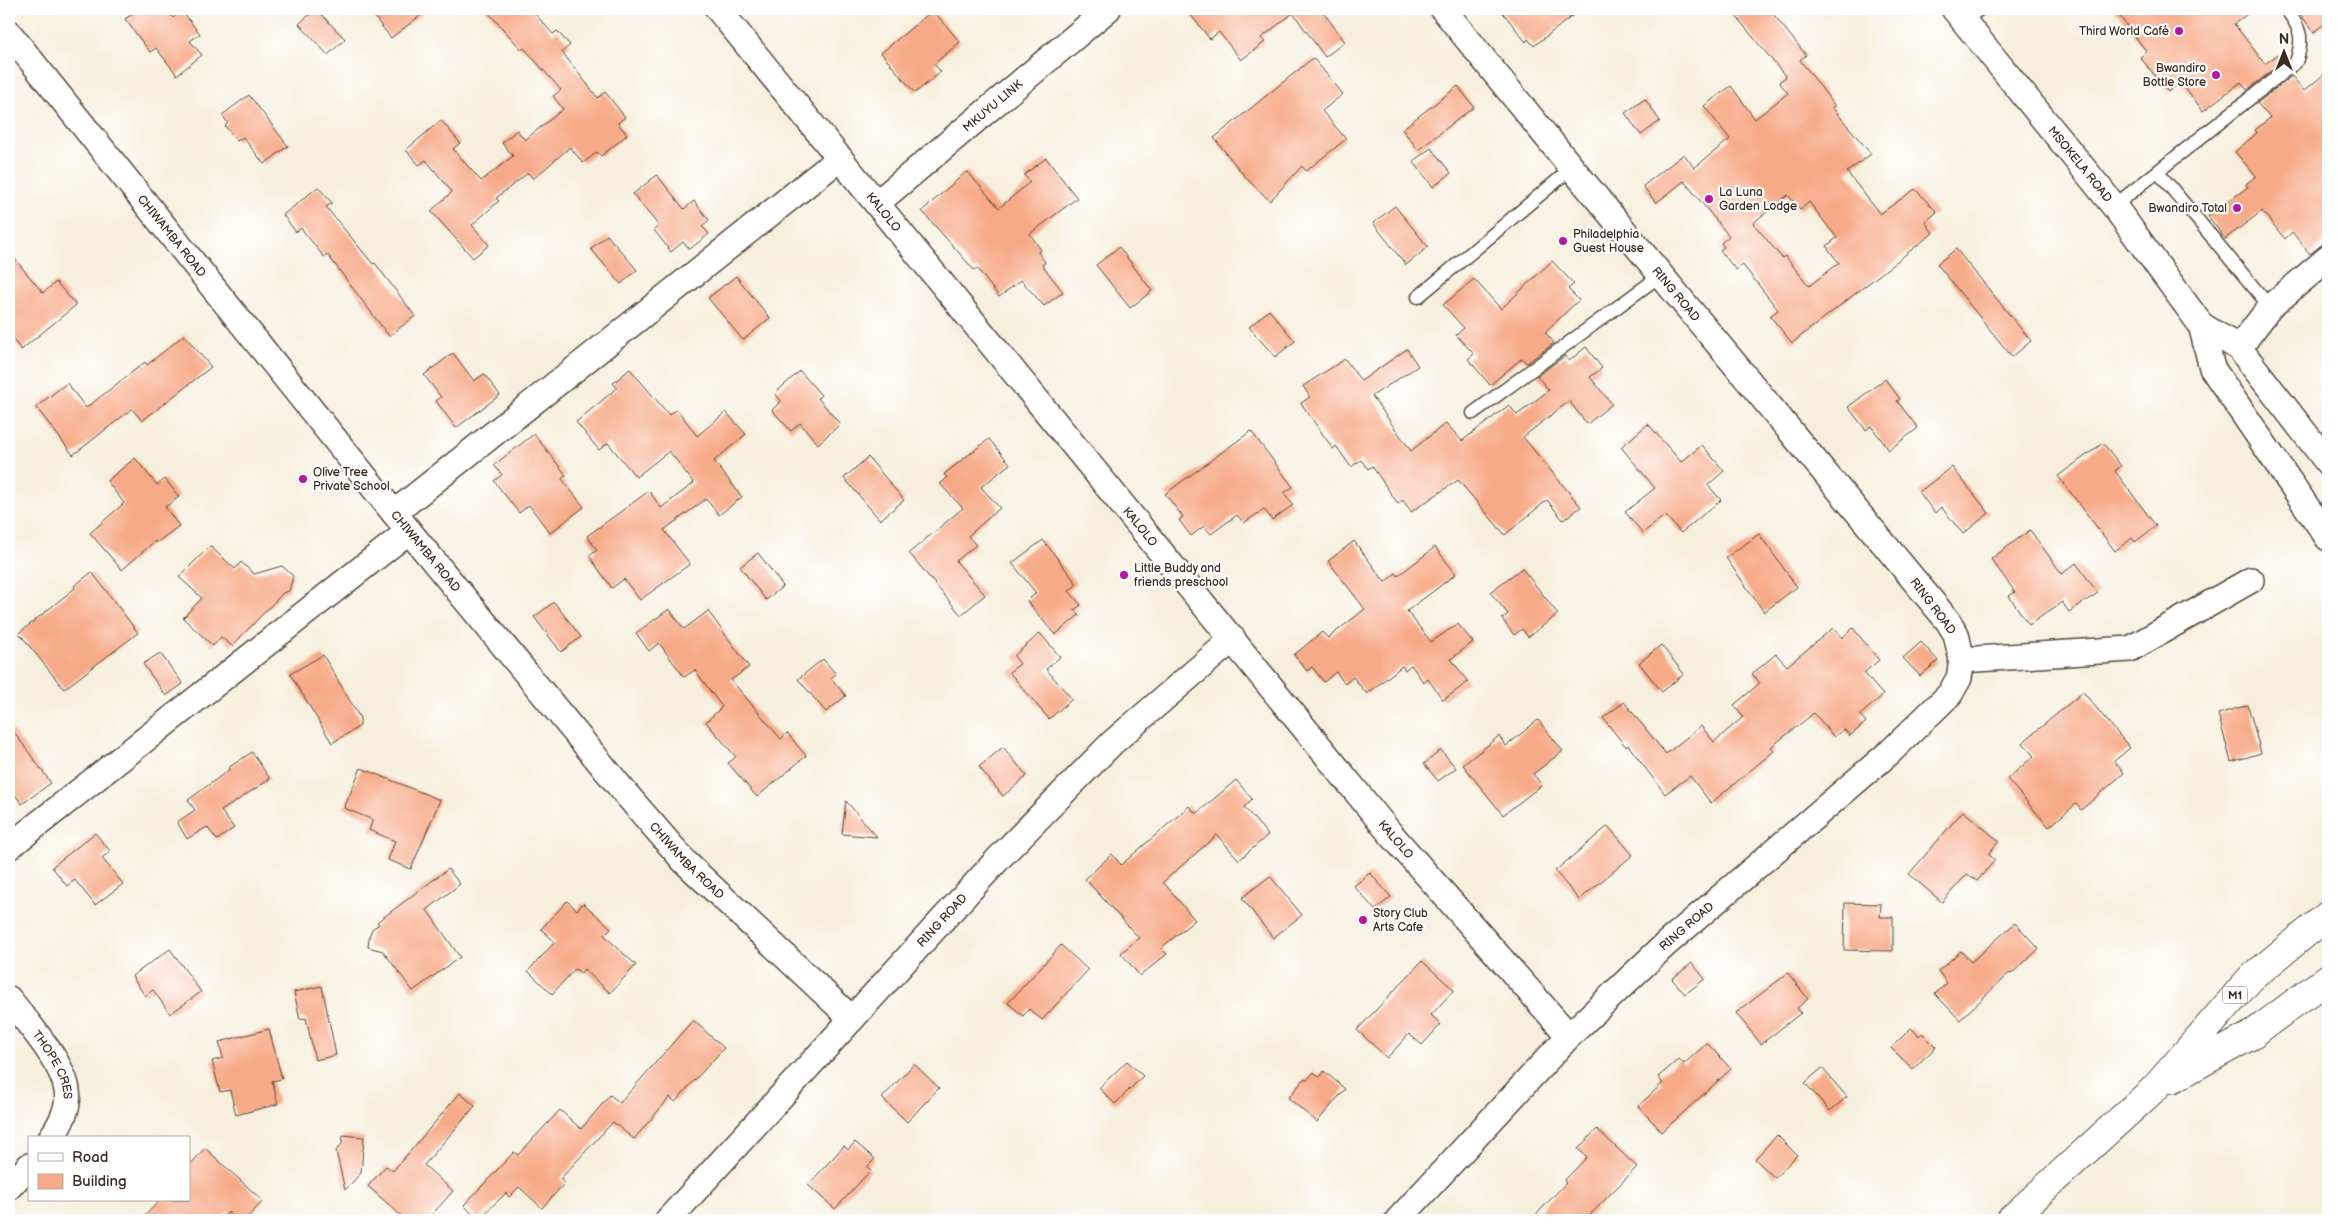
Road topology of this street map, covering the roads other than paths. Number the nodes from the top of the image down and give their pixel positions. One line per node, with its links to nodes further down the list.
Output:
1 (718, 9): 7 (street, KALOLO)
2 (1108, 9): 10 (street, MKUYU LINK)
3 (1443, 9): 8 (street, RING ROAD)
4 (2286, 9): 9 (lane)
5 (1966, 13): 11 (street, MSOKELA ROAD)
6 (9, 32): 20 (street, CHIWAMBA ROAD)
7 (840, 158): 10 (street, KALOLO); 20 (street)
8 (1572, 168): 13 (street, RING ROAD); 14 (lane)
9 (2158, 172): 11 (lane); 15 (lane)
10 (878, 203): 23 (street, KALOLO)
11 (2114, 206): 16 (street, MSOKELA ROAD)
12 (2328, 258): 15 (street)
13 (1661, 275): 18 (lane); 24 (street, RING ROAD)
14 (1418, 297)
15 (2270, 307): 17 (street)
16 (2201, 325): 17 (street, MSOKELA ROAD); 21 (street, MSOKELA ROAD)
17 (2239, 348): 19 (street, MSOKELA ROAD)
18 (1474, 413)
19 (2328, 463)
20 (401, 522): 25 (street); 31 (street, CHIWAMBA ROAD)
21 (2328, 538)
22 (2251, 580): 24 (street)
23 (1233, 639): 31 (street, RING ROAD); 32 (street, KALOLO)
24 (1962, 660): 32 (street, RING ROAD)
25 (9, 847)
26 (2328, 895): 28 (highway)
27 (2328, 916): 28 (highway, M1)
28 (2291, 946): 33 (highway, M1)
29 (2328, 978): 33 (highway, M1)
30 (9, 999): 34 (street, THOPE CRES)
31 (852, 1020): 37 (street, RING ROAD)
32 (1570, 1036): 38 (street, RING ROAD)
33 (2155, 1088): 39 (highway, M1)
34 (52, 1136)
35 (28, 1167): 36 (street)
36 (9, 1187)
37 (668, 1220)
38 (1398, 1220)
39 (2010, 1220)

